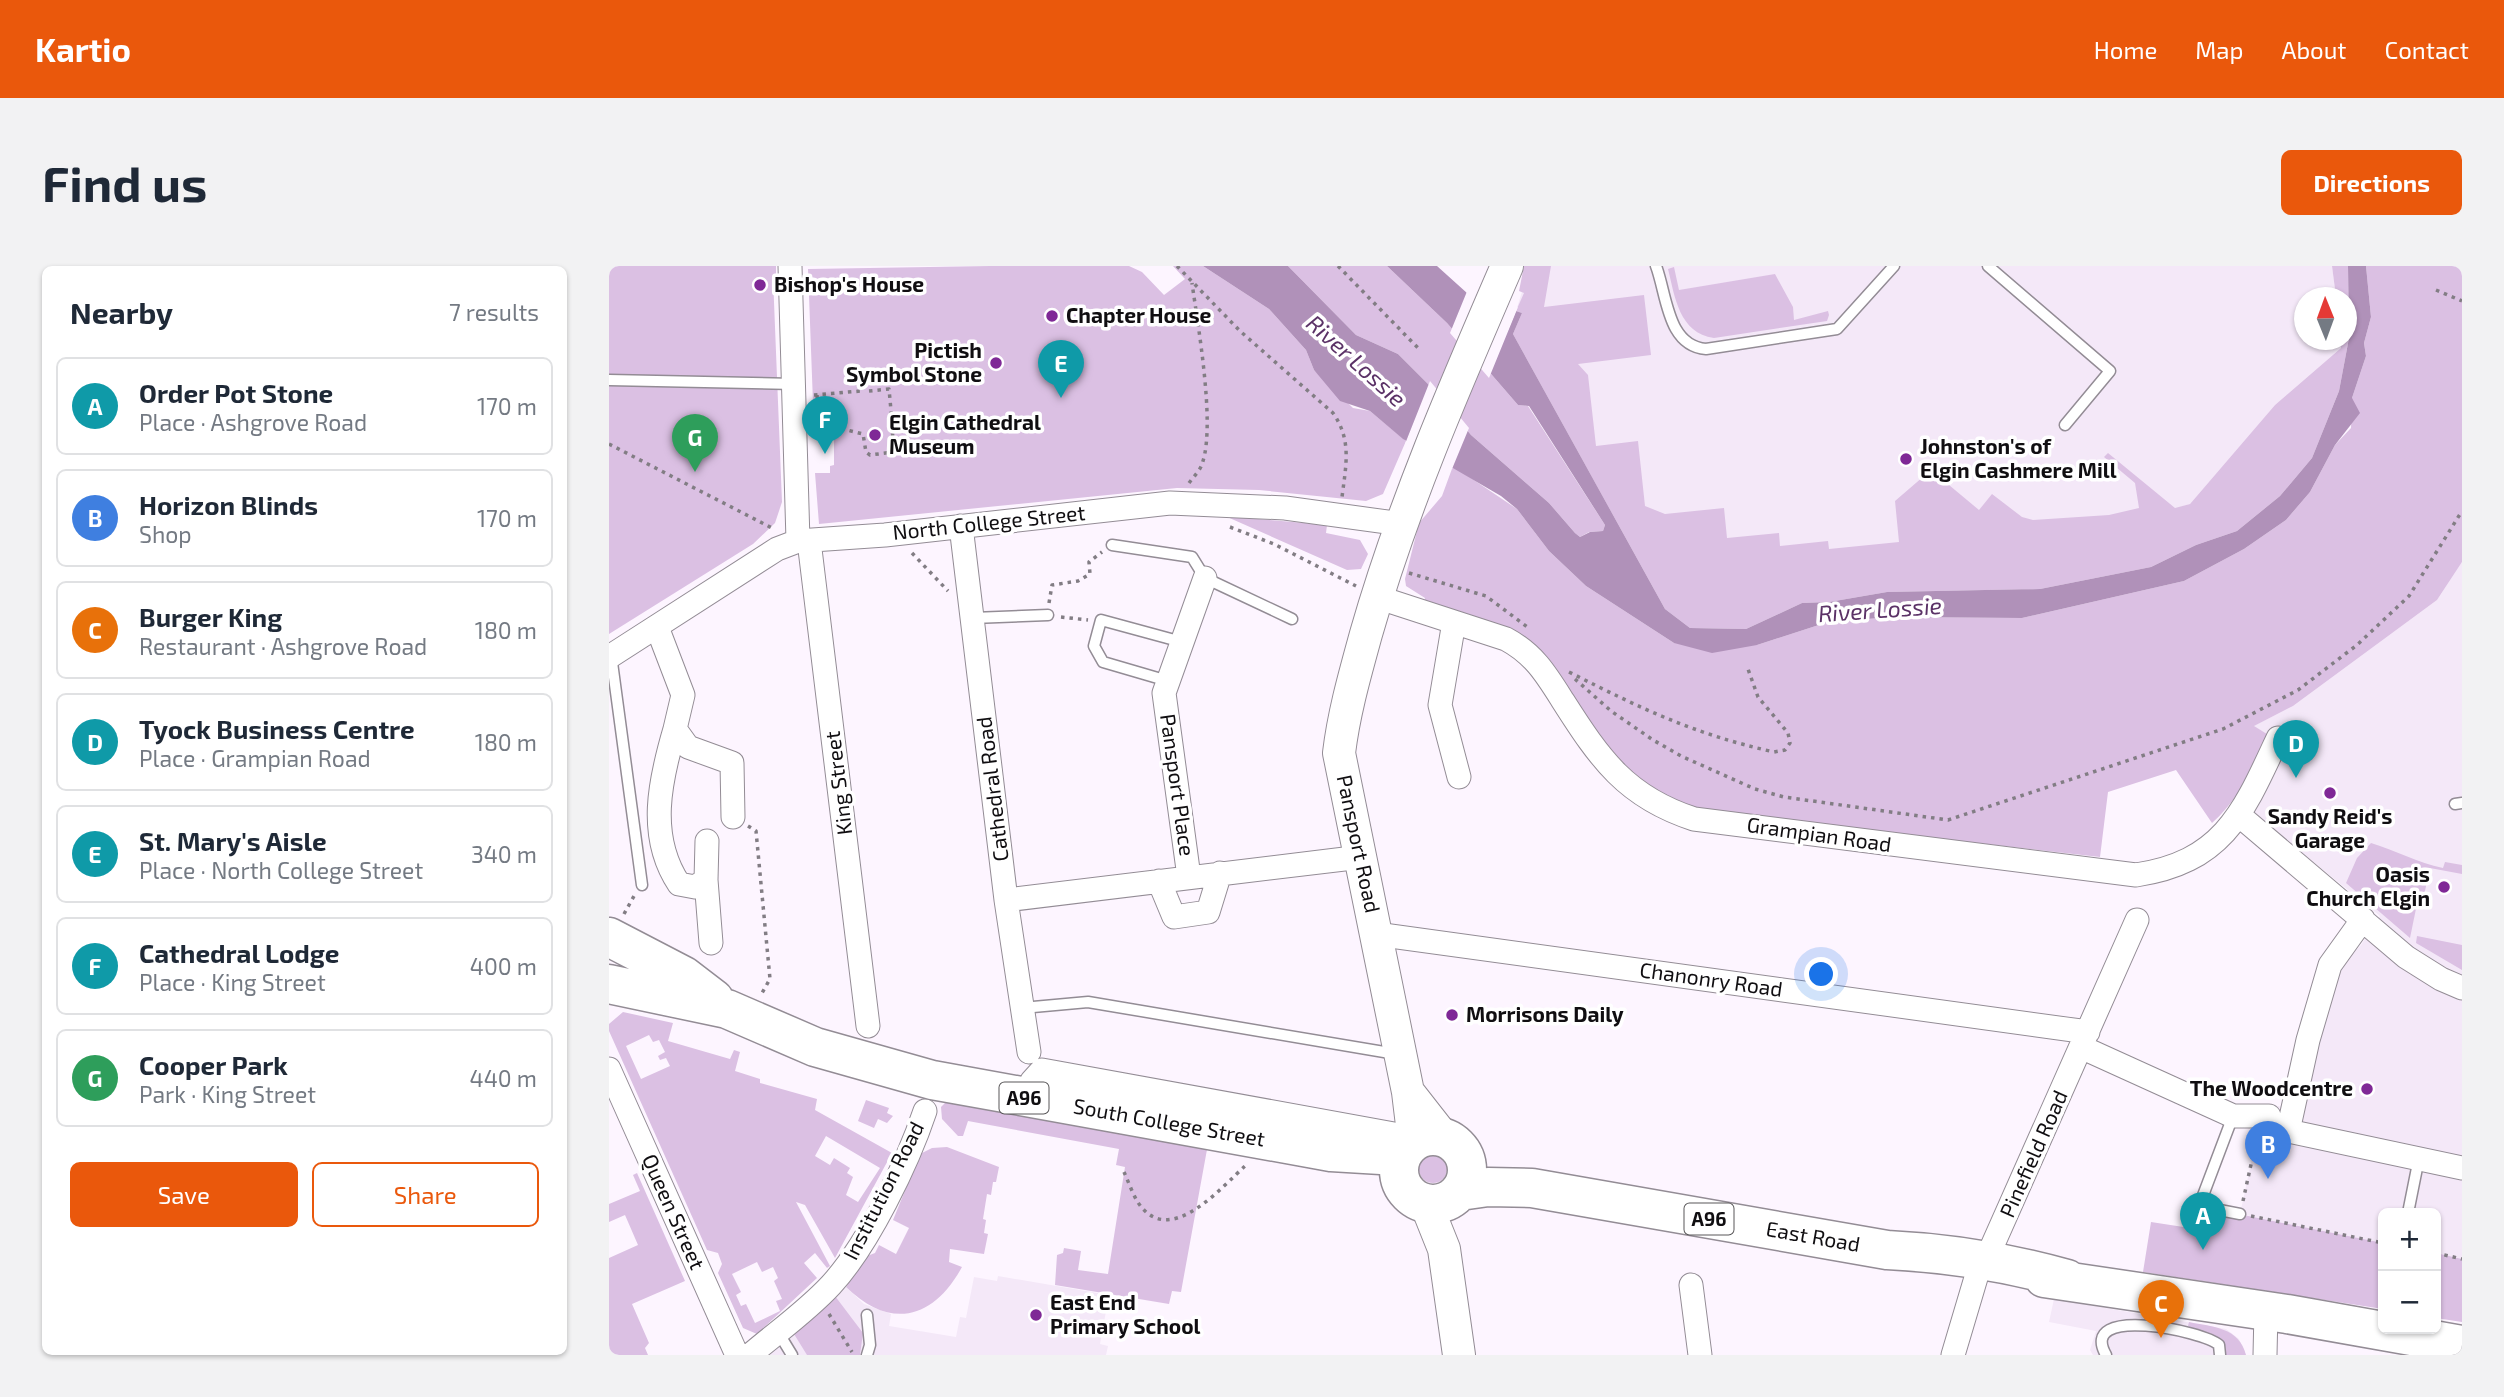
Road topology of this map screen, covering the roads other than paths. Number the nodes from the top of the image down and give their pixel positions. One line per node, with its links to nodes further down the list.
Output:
1 (790, 266): 7 (street, King Street)
2 (1656, 266): 3 (lane)
3 (1893, 266)
4 (1988, 266): 8 (lane)
5 (1503, 275): 9 (street, Pansport Road)
6 (609, 380): 7 (lane)
7 (801, 392): 11 (street, King Street)
8 (2065, 425)
9 (1402, 524): 10 (street, North College Street); 14 (street, Pansport Road)
10 (961, 526): 11 (street, North College Street); 16 (street, Cathedral Road)
11 (804, 541): 19 (street, North College Street); 45 (street, King Street)
12 (1112, 545): 13 (lane)
13 (1205, 578): 17 (lane); 20 (street)
14 (1377, 597): 18 (street, Grampian Road); 29 (street, Pansport Road)
15 (1048, 615): 16 (lane)
16 (973, 618): 35 (street, Cathedral Road)
17 (1292, 620)
18 (1454, 622): 25 (street); 26 (street, Grampian Road)
19 (657, 627): 21 (street, North College Street); 23 (street)
20 (1182, 642): 22 (street); 22 (lane)
21 (610, 656): 34 (lane)
22 (1166, 687): 31 (street, Pansport Place)
23 (675, 729): 27 (street); 32 (street)
24 (2278, 738): 26 (street, Grampian Road)
25 (1459, 777)
26 (2240, 816): 36 (street)
27 (733, 817)
28 (707, 841): 32 (street)
29 (1361, 857): 30 (street, Pansport Place); 38 (street, Pansport Road)
30 (1220, 873): 31 (street, Pansport Place); 33 (street, Pansport Place)
31 (1189, 877): 33 (street, Pansport Place)
32 (706, 880): 40 (street)
33 (1159, 881): 35 (street, Pansport Place)
34 (642, 885)
35 (1006, 900): 44 (street, Cathedral Road)
36 (2363, 919): 42 (street); 54 (street)
37 (2137, 920): 46 (street, Pinefield Road)
38 (1376, 934): 46 (street, Chanonry Road); 48 (street, Pansport Road)
39 (609, 937): 43 (highway, South College Street / A96)
40 (711, 943)
41 (609, 985): 43 (highway, South College Street / A96)
42 (2462, 988)
43 (741, 1006): 50 (highway, South College Street / A96)
44 (1022, 1008): 47 (street, Cathedral Road); 48 (lane)
45 (868, 1026)
46 (2084, 1040): 52 (street); 59 (street, Pinefield Road)
47 (1029, 1052)
48 (1400, 1055): 55 (street, Pansport Road)
49 (609, 1069): 65 (street, Queen Street)
50 (1025, 1098): 55 (highway, South College Street / A96); 55 (street)
51 (925, 1111): 63 (street, Institution Road)
52 (2233, 1116): 53 (street); 58 (lane)
53 (2269, 1116)
54 (2419, 1158): 56 (street); 57 (lane)
55 (1430, 1167): 59 (highway, East Road / A96); 69 (street)
56 (2462, 1168)
57 (2409, 1208)
58 (2240, 1214)
59 (1982, 1265): 61 (highway, A96); 71 (street, Pinefield Road)
60 (1691, 1285): 70 (street)
61 (2277, 1313): 64 (highway, A96); 74 (street); 75 (street)
62 (867, 1315): 68 (lane)
63 (778, 1332): 66 (street, Institution Road); 67 (lane)
64 (2462, 1345)
65 (737, 1355)
66 (750, 1355)
67 (792, 1355)
68 (867, 1355)
69 (1459, 1355)
70 (1700, 1355)
71 (1953, 1355)
72 (2106, 1355): 73 (lane)
73 (2220, 1355)
74 (2265, 1355)
75 (2280, 1355)

